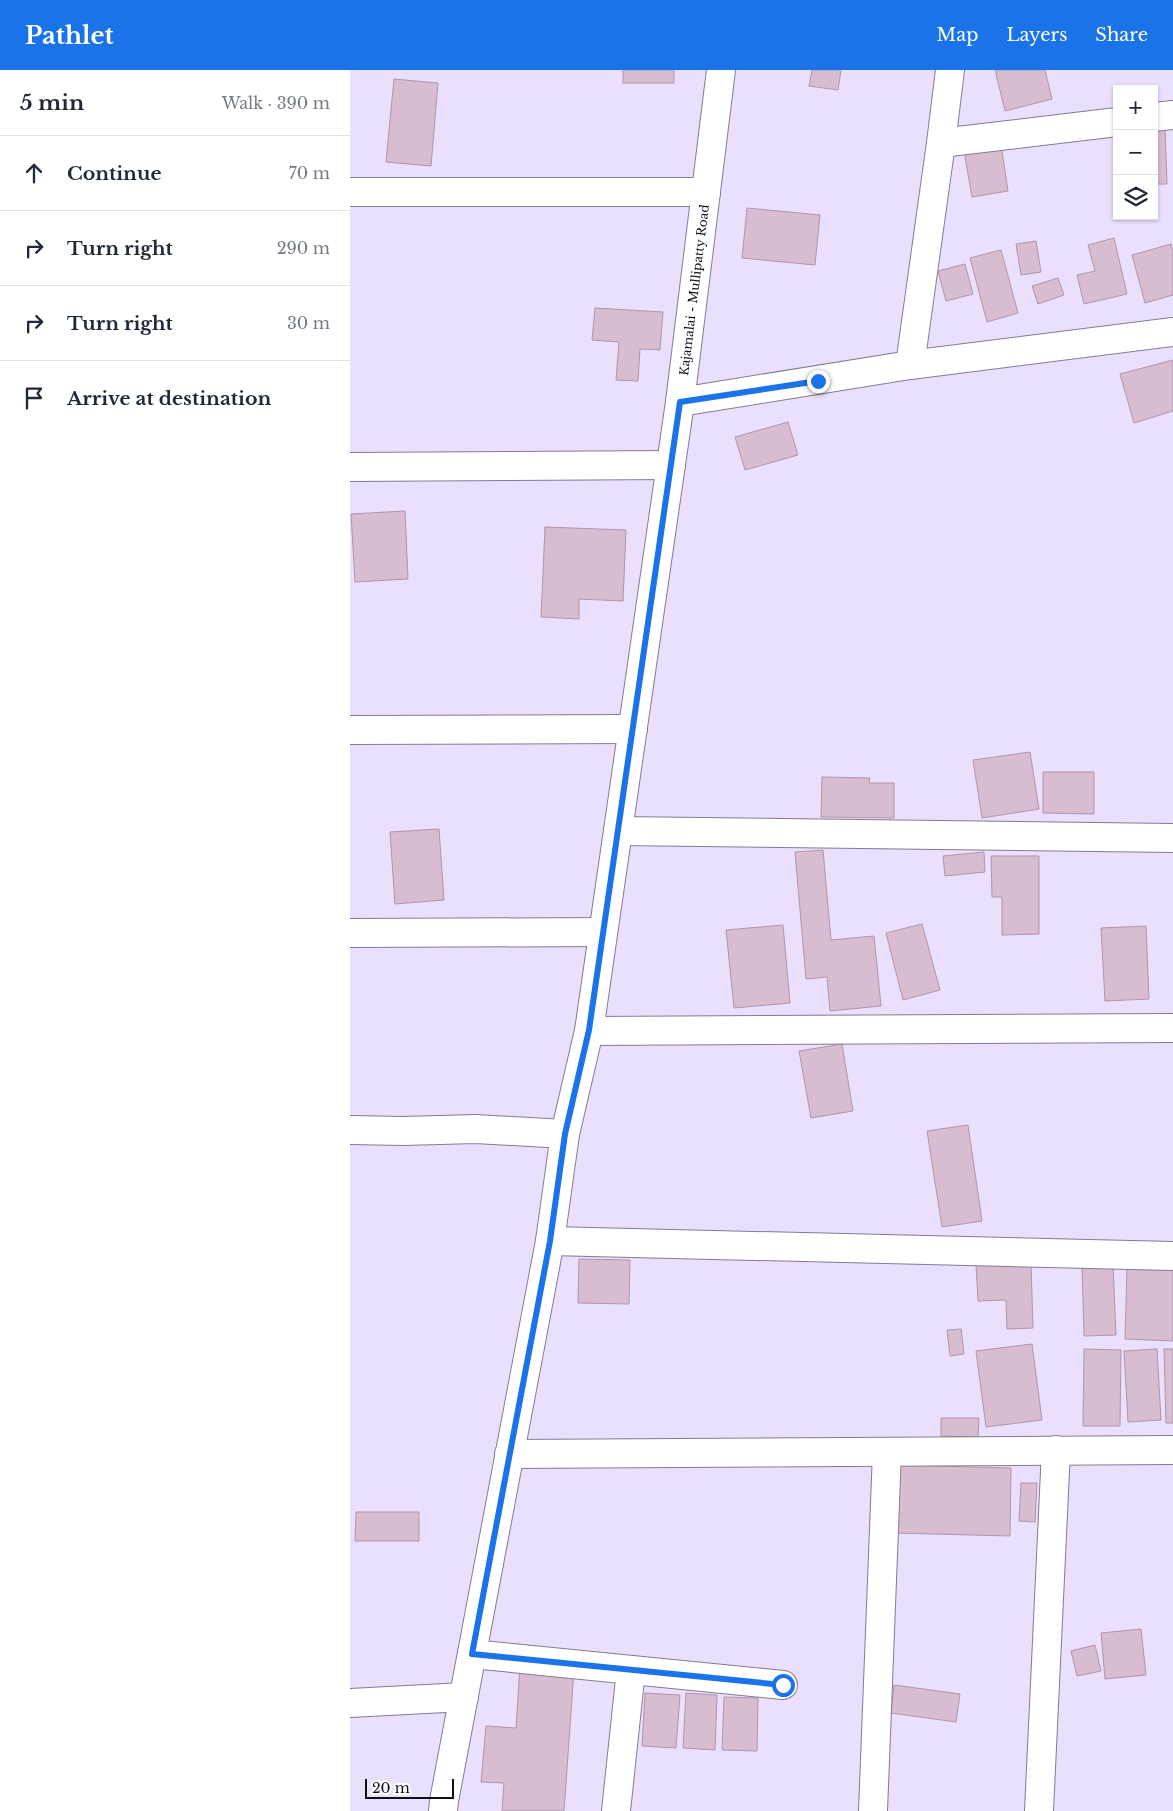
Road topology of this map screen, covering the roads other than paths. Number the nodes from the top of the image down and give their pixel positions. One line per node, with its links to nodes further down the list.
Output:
1 (721, 70): 8 (street, Kajamalai - Mullipatty Road)
2 (950, 70): 6 (street)
3 (1173, 115): 4 (street)
4 (1158, 117)
5 (1113, 122): 6 (street)
6 (941, 143): 10 (street)
7 (350, 192): 8 (street)
8 (706, 192): 11 (street, Kajamalai - Mullipatty Road)
9 (1173, 332): 10 (street)
10 (910, 365): 11 (street)
11 (680, 402): 12 (street, Kajamalai - Mullipatty Road)
12 (671, 465): 13 (street); 14 (street, Kajamalai - Mullipatty Road)
13 (350, 467)
14 (633, 729): 15 (street); 16 (street, Kajamalai - Mullipatty Road)
15 (350, 730)
16 (618, 831): 17 (street); 18 (street, Kajamalai - Mullipatty Road)
17 (1173, 838)
18 (603, 932): 19 (street); 21 (street, Kajamalai - Mullipatty Road)
19 (350, 933)
20 (1173, 1028): 21 (street)
21 (589, 1030): 23 (street, Kajamalai - Mullipatty Road)
22 (350, 1130): 23 (street)
23 (565, 1134): 24 (street, Kajamalai - Mullipatty Road)
24 (550, 1241): 25 (street); 29 (street, Kajamalai - Mullipatty Road)
25 (1173, 1256)
26 (1056, 1450): 27 (street); 28 (street); 38 (street)
27 (1173, 1450)
28 (887, 1452): 29 (street); 37 (street)
29 (509, 1454): 30 (street, Kajamalai - Mullipatty Road)
30 (472, 1654): 31 (street); 33 (street, Kajamalai - Mullipatty Road)
31 (631, 1670): 32 (street); 36 (street)
32 (783, 1685)
33 (464, 1697): 34 (street); 35 (street, Kajamalai - Mullipatty Road)
34 (350, 1703)
35 (443, 1811)
36 (616, 1811)
37 (873, 1811)
38 (1039, 1811)

